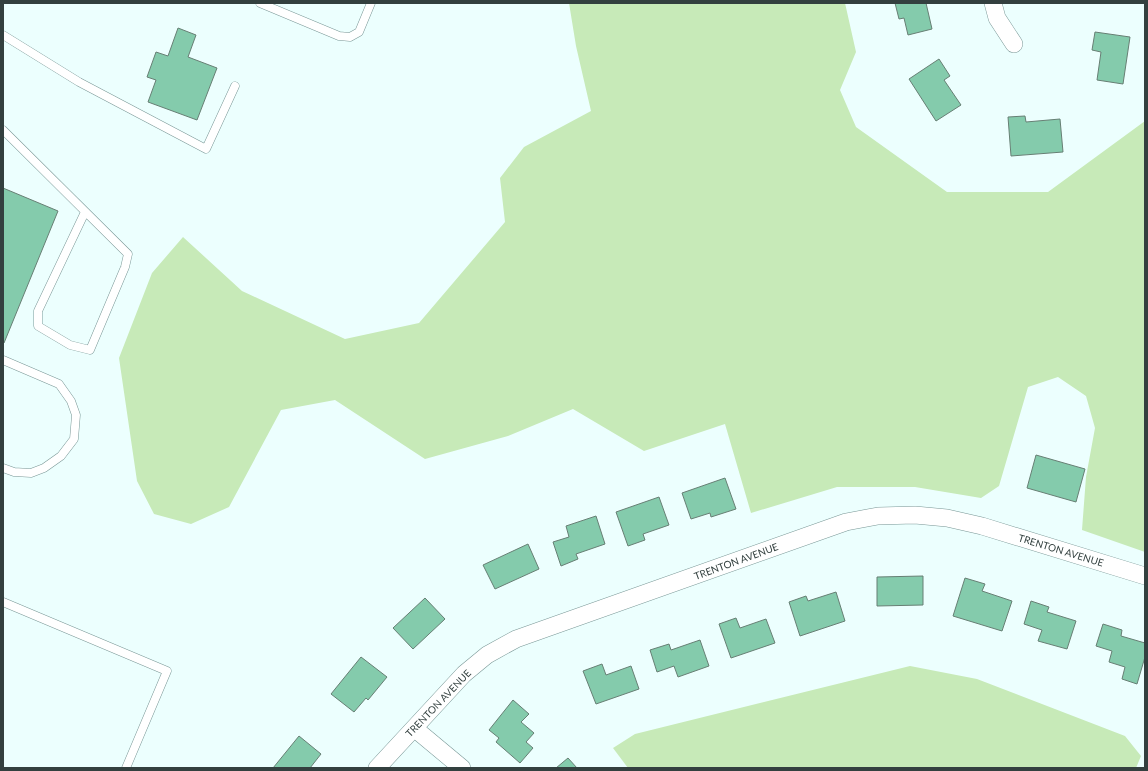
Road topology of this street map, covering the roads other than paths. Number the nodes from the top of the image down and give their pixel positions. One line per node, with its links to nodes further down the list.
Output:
1 (260, 3): 2 (lane)
2 (371, 3)
3 (993, 3): 5 (street)
4 (3, 35): 6 (lane)
5 (1014, 44)
6 (235, 86)
7 (3, 130): 8 (lane)
8 (85, 212): 8 (lane)
9 (3, 360): 10 (lane)
10 (3, 468)
11 (1145, 576): 13 (street, TRENTON AVENUE)
12 (3, 602): 14 (lane)
13 (414, 728): 15 (street, TRENTON AVENUE); 16 (street)
14 (126, 768)
15 (378, 768)
16 (462, 768)

